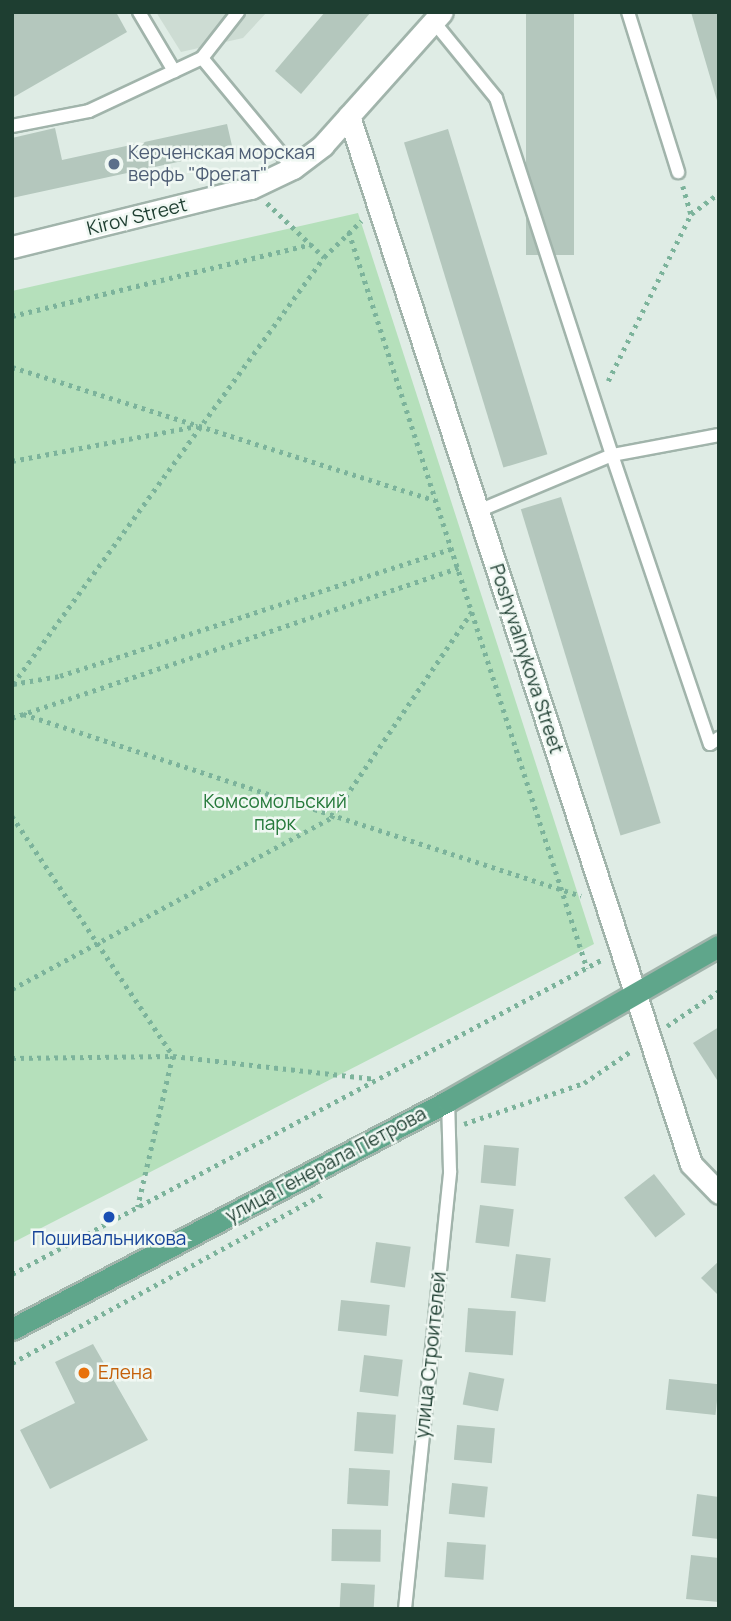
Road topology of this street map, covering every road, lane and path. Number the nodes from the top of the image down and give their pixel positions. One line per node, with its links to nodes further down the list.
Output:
1 (139, 12): 6 (lane)
2 (239, 12): 5 (lane)
3 (628, 12): 10 (lane)
4 (438, 17): 7 (main road, Kirov Street); 19 (lane)
5 (202, 58): 6 (lane); 9 (lane)
6 (174, 71): 8 (lane)
7 (349, 116): 9 (main road, Kirov Street); 25 (main road, Poshyvalnykova Street)
8 (12, 126)
9 (293, 169): 11 (main road, Kirov Street)
10 (678, 172): 13 (path)
11 (251, 188): 14 (path); 15 (main road, Kirov Street)
12 (719, 192): 13 (path)
13 (691, 214): 19 (path)
14 (311, 244): 16 (path); 17 (path)
15 (12, 247)
16 (324, 257): 20 (path); 24 (path)
17 (12, 316)
18 (12, 367): 20 (path)
19 (595, 411): 22 (lane)
20 (199, 426): 23 (path); 24 (path); 29 (path)
21 (719, 435): 22 (lane)
22 (612, 455): 25 (lane); 32 (lane)
23 (12, 461)
24 (436, 500): 26 (path)
25 (478, 511): 36 (main road, Poshyvalnykova Street)
26 (452, 549): 27 (path); 29 (path)
27 (458, 568): 28 (path); 30 (path)
28 (472, 611): 34 (path); 35 (path)
29 (12, 684)
30 (23, 714): 31 (path); 34 (path)
31 (12, 718)
32 (719, 738)
33 (12, 816): 37 (path)
34 (331, 818): 35 (path); 37 (path)
35 (563, 890): 36 (path); 40 (path)
36 (606, 904): 39 (main road, Poshyvalnykova Street)
37 (96, 944): 41 (path); 45 (path)
38 (719, 946): 43 (main road, улица Генерала Петрова)
39 (621, 950): 40 (path); 43 (main road, Poshyvalnykova Street)
40 (587, 968): 47 (path)
41 (12, 989)
42 (719, 991): 44 (path)
43 (636, 996): 44 (main road, Poshyvalnykova Street); 48 (main road, улица Генерала Петрова)
44 (650, 1038): 49 (path); 51 (main road, Poshyvalnykova Street)
45 (173, 1056): 46 (path); 47 (path); 52 (path)
46 (12, 1058)
47 (377, 1080): 52 (path)
48 (448, 1101): 49 (lane, улица Строителей); 54 (main road, улица Генерала Петрова)
49 (453, 1128): 56 (lane, улица Строителей)
50 (330, 1191): 55 (path)
51 (719, 1193)
52 (137, 1208): 53 (path)
53 (12, 1274)
54 (12, 1329)
55 (12, 1363)
56 (405, 1609)

